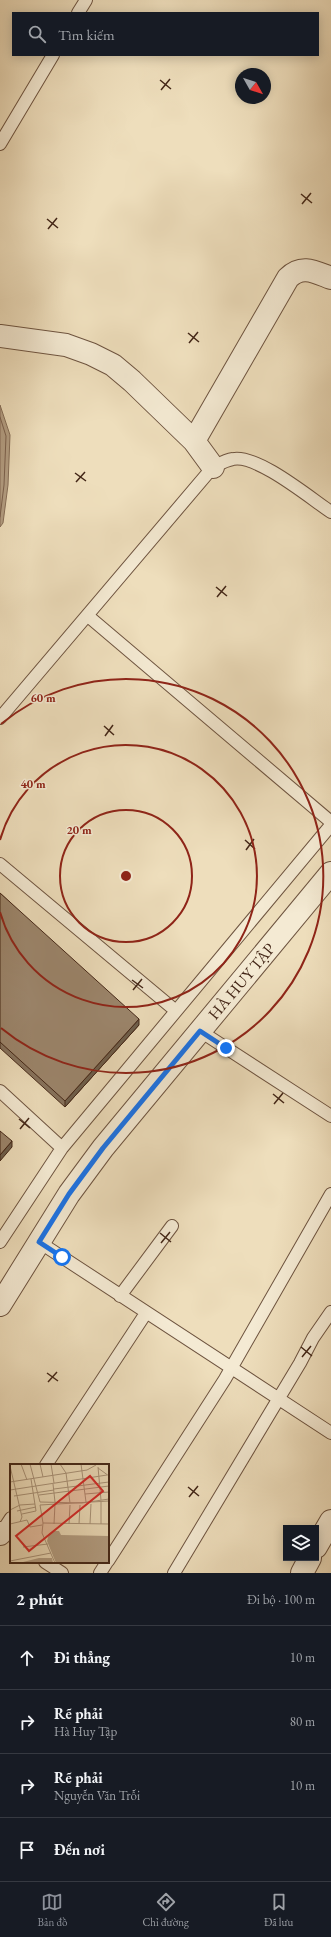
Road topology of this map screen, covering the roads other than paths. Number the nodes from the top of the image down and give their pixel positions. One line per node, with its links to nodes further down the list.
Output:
1 (86, 0): 2 (lane)
2 (79, 12)
3 (52, 56): 4 (lane)
4 (0, 144)
5 (331, 278): 7 (street)
6 (0, 336): 7 (street)
7 (194, 441): 8 (street)
8 (213, 466): 9 (lane); 10 (lane)
9 (331, 512)
10 (88, 616): 11 (lane); 12 (lane)
11 (0, 718)
12 (331, 824): 15 (lane)
13 (0, 864): 15 (lane)
14 (331, 873): 16 (street, HÀ HUY TẬP)
15 (176, 1011): 19 (lane)
16 (200, 1031): 18 (lane); 23 (street, HÀ HUY TẬP)
17 (0, 1091): 19 (lane)
18 (331, 1116)
19 (62, 1148): 22 (lane)
20 (331, 1194): 28 (lane)
21 (172, 1226): 24 (lane)
22 (0, 1242)
23 (39, 1242): 24 (lane); 25 (street, HÀ HUY TẬP)
24 (120, 1296): 27 (lane)
25 (0, 1305)
26 (331, 1312): 29 (lane)
27 (146, 1313): 28 (lane); 31 (lane)
28 (231, 1368): 29 (lane); 34 (lane)
29 (278, 1399): 30 (lane); 40 (lane)
30 (331, 1433)
31 (47, 1464)
32 (331, 1521): 33 (street)
33 (319, 1542)
34 (109, 1560)
35 (308, 1561): 41 (street)
36 (47, 1563): 38 (lane)
37 (107, 1563): 39 (lane)
38 (62, 1573)
39 (100, 1573)
40 (174, 1573)
41 (302, 1573)

